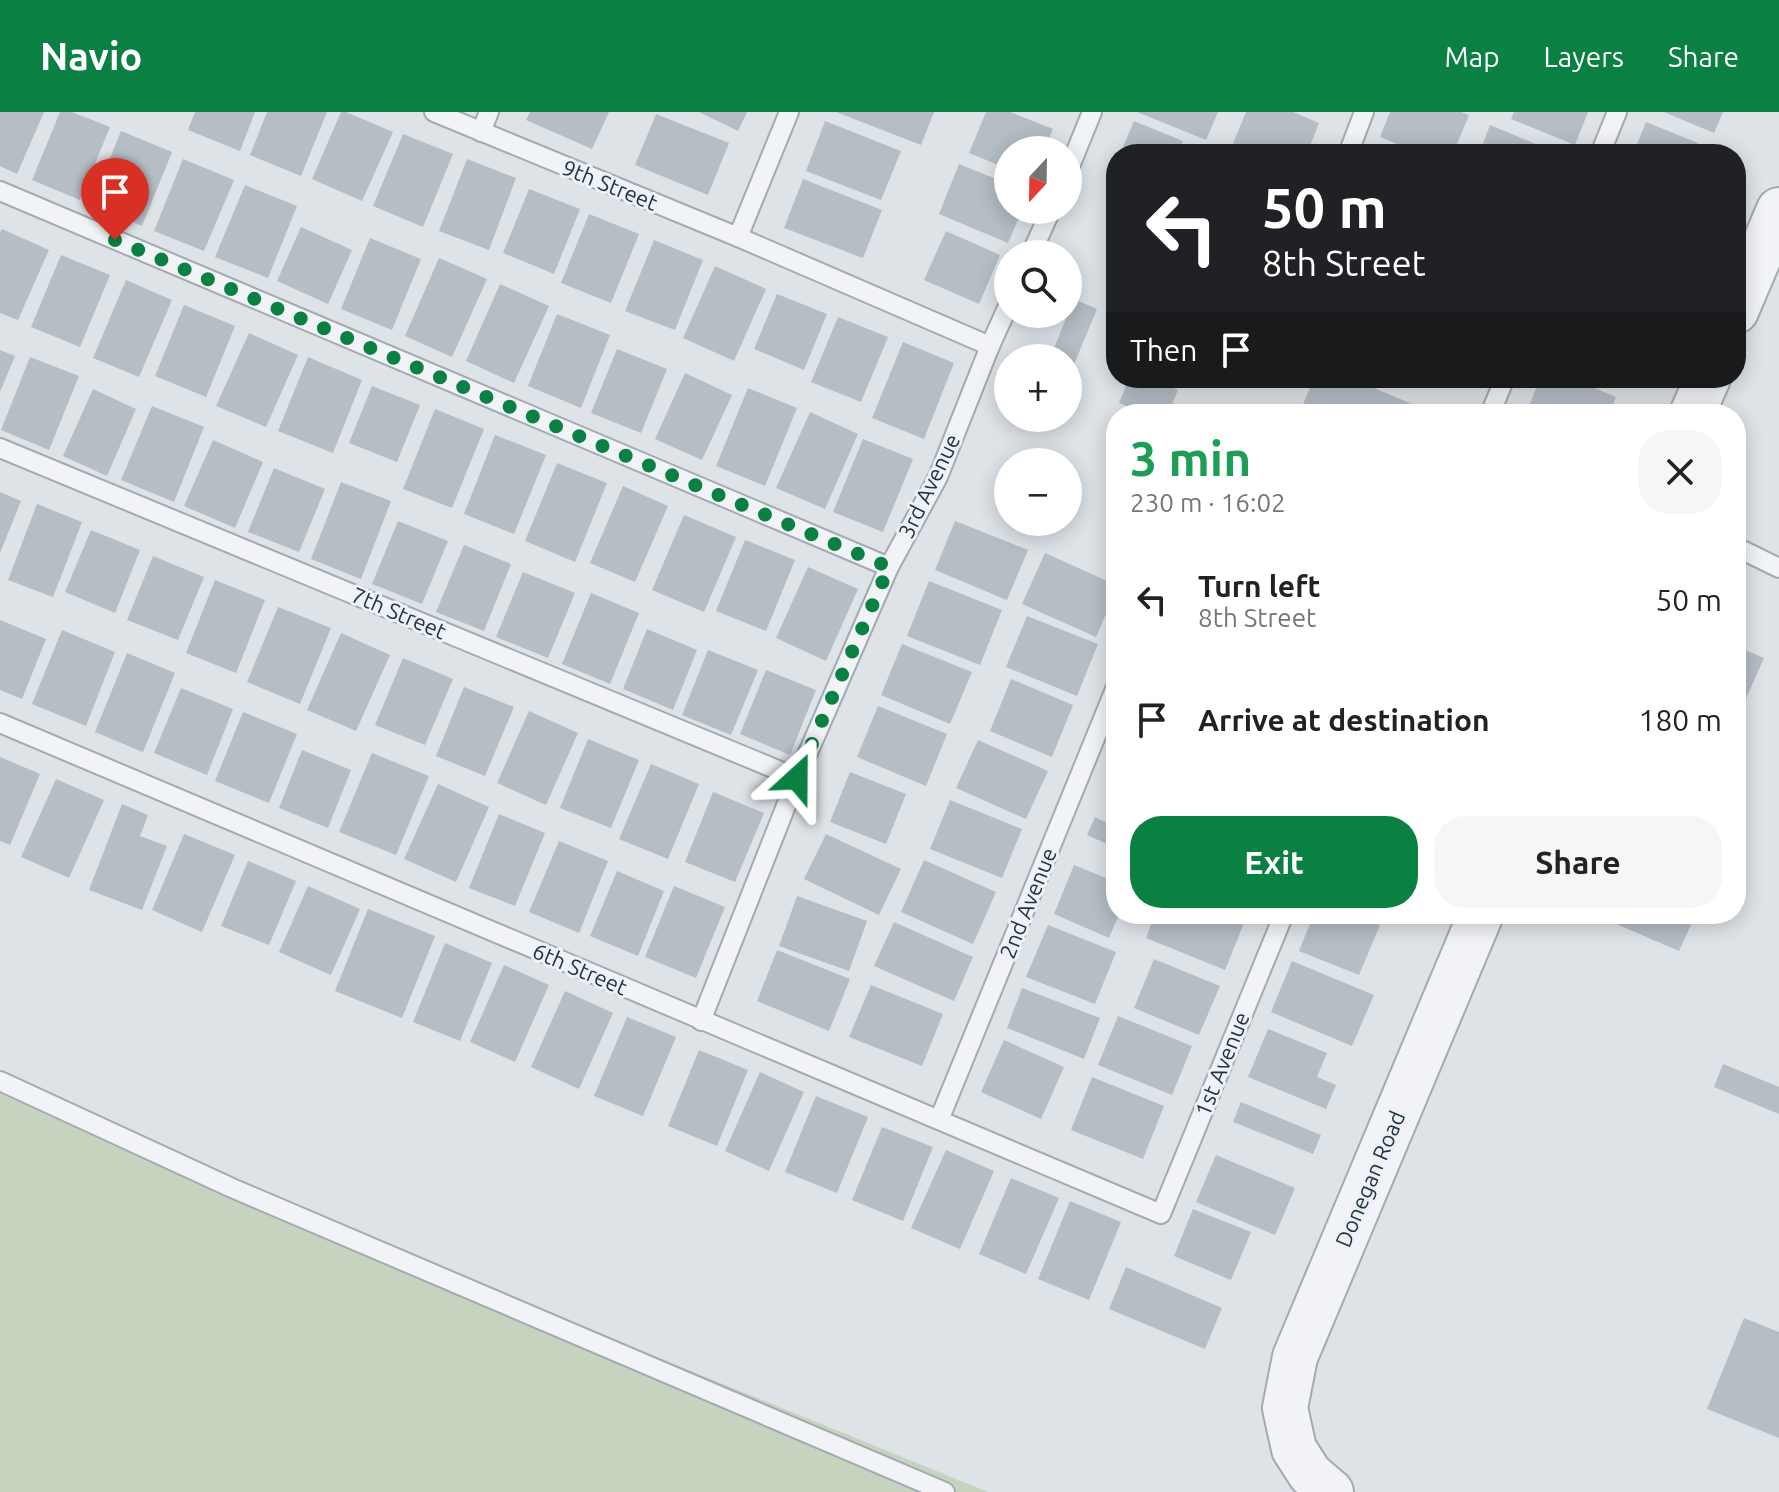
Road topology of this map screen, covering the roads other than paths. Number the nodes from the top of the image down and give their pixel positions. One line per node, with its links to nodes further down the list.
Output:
1 (434, 112): 7 (lane, 9th Street)
2 (489, 112): 7 (lane)
3 (789, 112): 13 (lane)
4 (1092, 112): 8 (lane)
5 (1364, 112): 9 (lane)
6 (1617, 112): 10 (lane)
7 (481, 132): 13 (lane, 9th Street)
8 (1082, 137)
9 (1352, 144)
10 (1604, 144)
11 (0, 191): 19 (lane)
12 (1779, 210): 14 (street)
13 (738, 237): 16 (lane, 9th Street)
14 (1746, 288)
15 (998, 328): 16 (lane, 3rd Avenue)
16 (990, 346): 19 (lane, 3rd Avenue)
17 (0, 448): 23 (lane, 7th Street)
18 (1746, 552): 20 (lane)
19 (889, 567): 23 (lane, 3rd Avenue)
20 (1779, 568)
21 (1106, 711): 28 (lane, 2nd Avenue)
22 (0, 723): 26 (lane, 6th Street)
23 (797, 778): 26 (lane, 3rd Avenue)
24 (1280, 924): 29 (lane, 1st Avenue)
25 (1477, 924): 31 (street, Donegan Road)
26 (701, 1021): 28 (lane, 6th Street)
27 (0, 1081): 30 (lane)
28 (939, 1120): 29 (lane, 6th Street)
29 (1161, 1214)
30 (945, 1492)
31 (1331, 1492)

